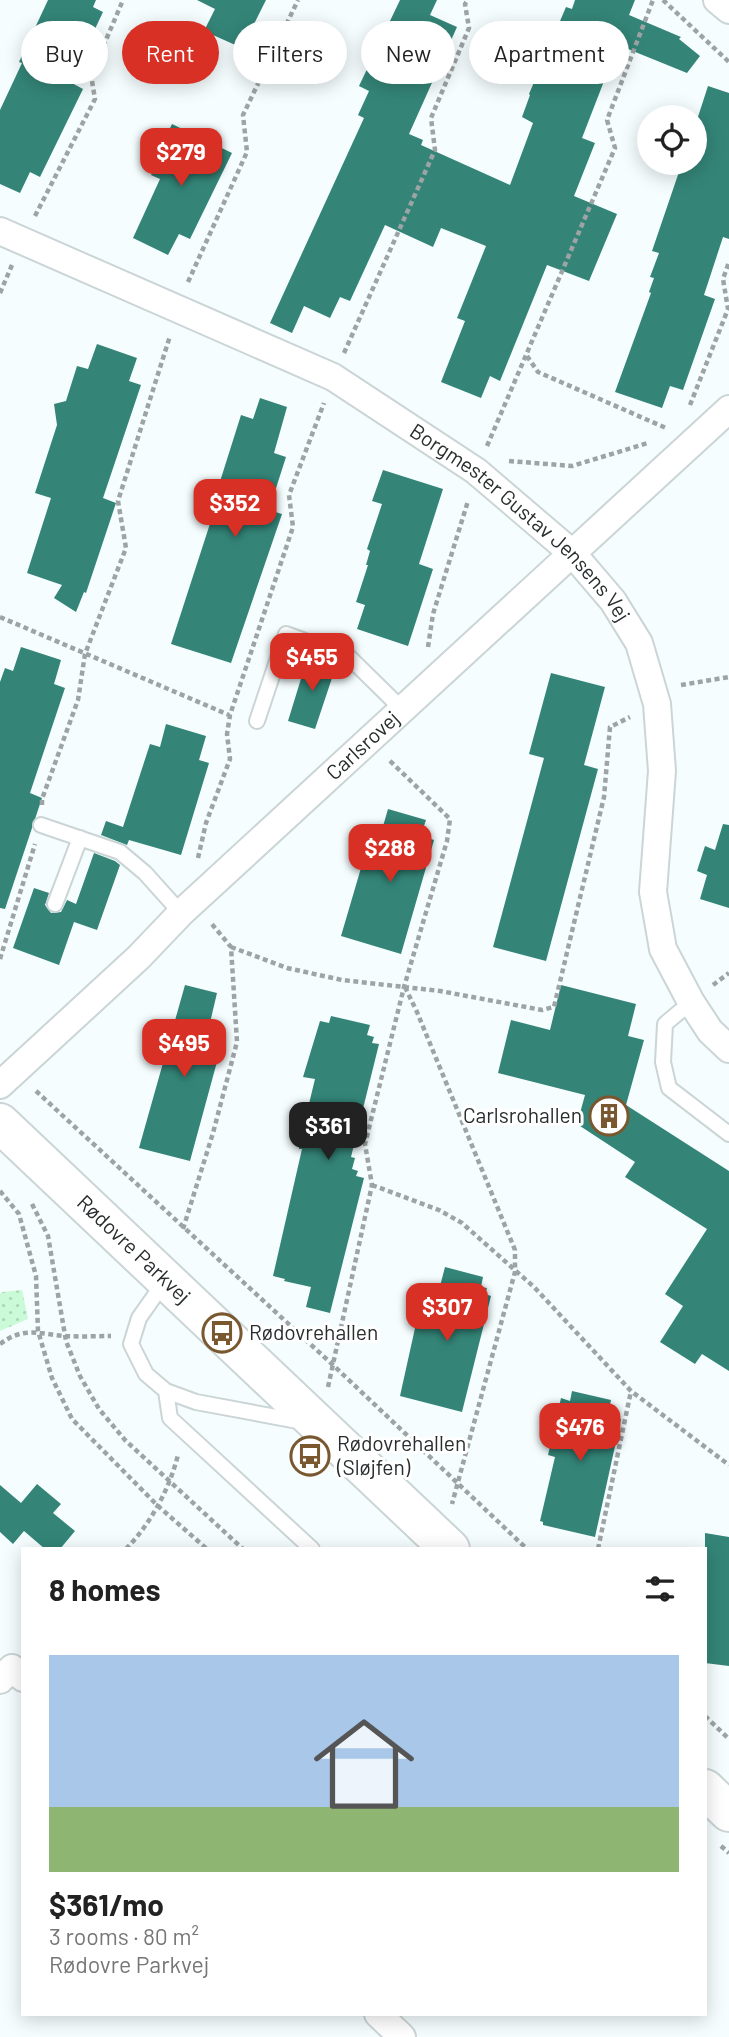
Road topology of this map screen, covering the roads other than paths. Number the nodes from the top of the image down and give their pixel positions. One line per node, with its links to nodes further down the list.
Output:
1 (717, 0): 2 (street)
2 (729, 10)
3 (11, 237): 5 (street, Borgmester Gustav Jensens Vej)
4 (729, 409): 5 (street, Carlsrovej)
5 (572, 554): 6 (street, Carlsrovej); 12 (street, Borgmester Gustav Jensens Vej)
6 (402, 710): 7 (lane); 10 (street, Carlsrovej)
7 (257, 721)
8 (41, 825): 9 (lane)
9 (80, 838): 10 (lane); 11 (lane)
10 (195, 900): 14 (street, Carlsrovej)
11 (55, 904)
12 (691, 1002): 13 (street, Borgmester Gustav Jensens Vej); 16 (lane)
13 (729, 1049)
14 (7, 1078)
15 (0, 1123): 17 (street, Rødovre Parkvej)
16 (729, 1134)
17 (165, 1280): 18 (lane); 19 (street, Rødovre Parkvej)
18 (166, 1391): 19 (lane); 20 (lane)
19 (320, 1425): 21 (street, Rødovre Parkvej)
20 (310, 1547)
21 (444, 1547)
22 (21, 1676): 23 (street)
23 (0, 1680)
24 (707, 1791): 25 (street)
25 (729, 1812)
26 (380, 2016): 27 (street)
27 (402, 2037)

